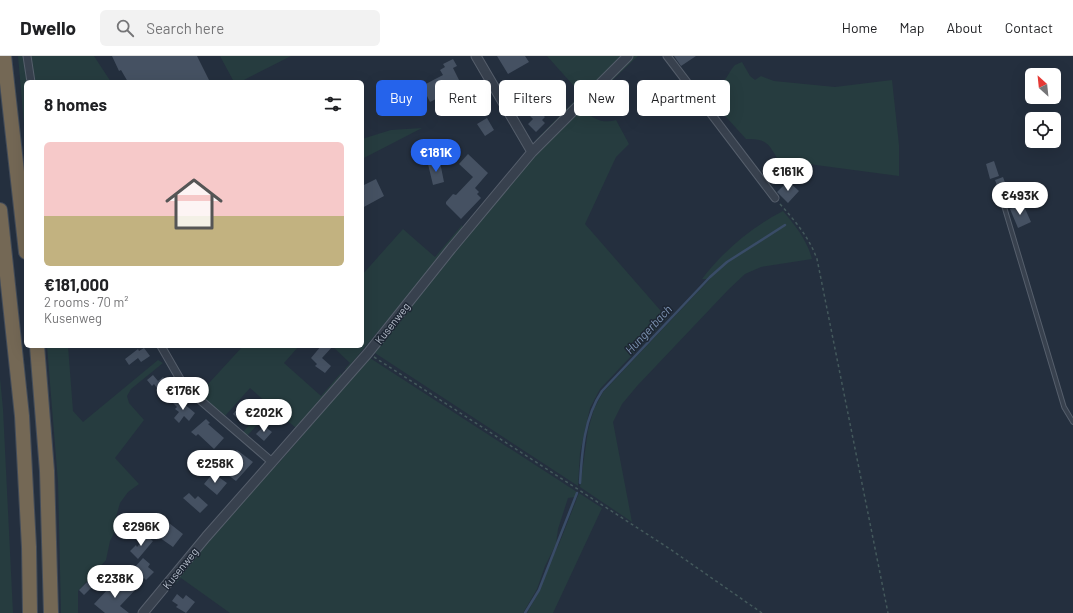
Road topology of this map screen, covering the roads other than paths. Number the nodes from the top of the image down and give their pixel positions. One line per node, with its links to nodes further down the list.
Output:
1 (4, 56): 11 (highway)
2 (27, 56): 6 (street)
3 (476, 56): 7 (street)
4 (628, 56): 7 (street, Kusenweg)
5 (667, 56): 9 (street)
6 (31, 80)
7 (532, 152): 15 (street, Kusenweg)
8 (1001, 196): 14 (lane)
9 (775, 198)
10 (0, 210): 16 (highway)
11 (24, 234)
12 (36, 348): 17 (highway)
13 (162, 348): 15 (street)
14 (1073, 422)
15 (272, 462): 18 (street, Kusenweg)
16 (30, 613)
17 (51, 613)
18 (143, 613)

